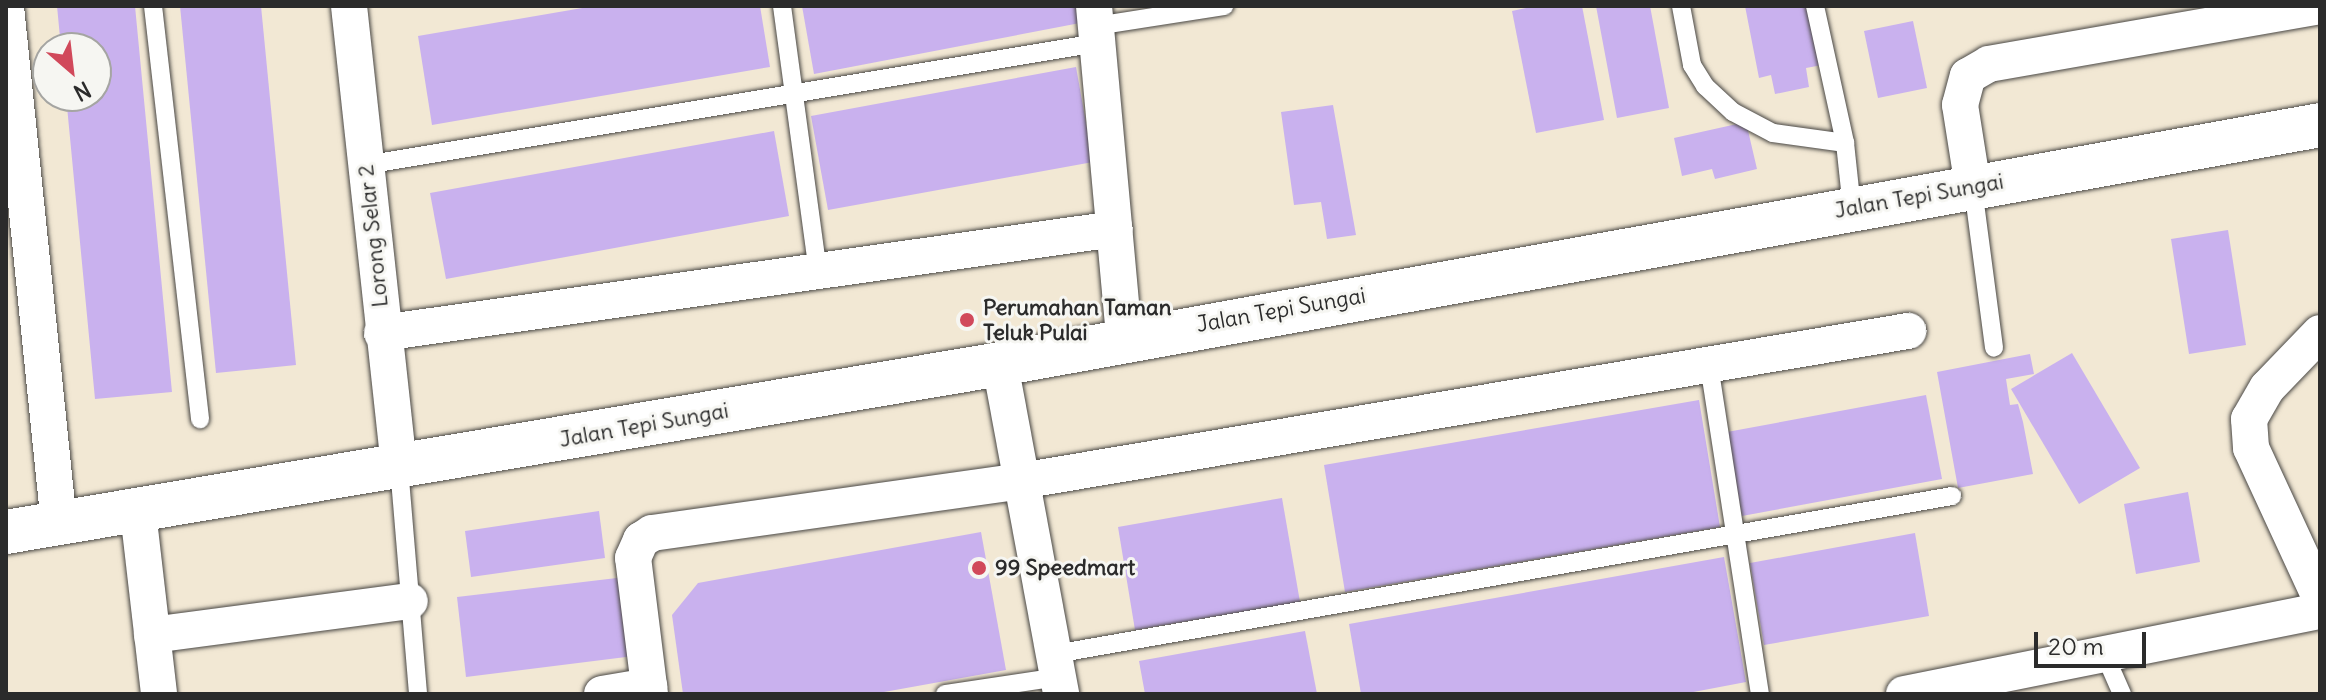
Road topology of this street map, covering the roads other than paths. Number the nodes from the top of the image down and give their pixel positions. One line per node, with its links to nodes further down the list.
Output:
1 (153, 6): 25 (lane)
2 (349, 6): 13 (street, Lorong Selar 2)
3 (782, 6): 10 (lane)
4 (1224, 6): 9 (lane)
5 (1681, 6): 12 (lane)
6 (1815, 6): 12 (lane)
7 (2320, 6): 14 (street)
8 (6, 7): 30 (street)
9 (1096, 25): 10 (lane); 16 (street)
10 (794, 94): 13 (lane); 17 (lane)
11 (2320, 125): 14 (main road, Jalan Tepi Sungai)
12 (1845, 143): 15 (lane)
13 (365, 165): 19 (street, Lorong Selar 2)
14 (1973, 187): 15 (main road, Jalan Tepi Sungai); 22 (lane)
15 (1852, 208): 21 (main road, Jalan Tepi Sungai)
16 (1115, 229): 17 (street); 21 (street)
17 (818, 271): 19 (street)
18 (1908, 331): 24 (street)
19 (382, 333): 26 (street, Lorong Selar 2)
20 (2320, 333): 33 (street)
21 (1124, 338): 23 (main road, Jalan Tepi Sungai)
22 (1994, 348)
23 (1000, 364): 26 (main road, Jalan Tepi Sungai); 27 (street)
24 (1709, 365): 27 (street); 32 (lane)
25 (200, 419)
26 (399, 467): 29 (main road, Jalan Tepi Sungai); 34 (lane)
27 (1021, 481): 38 (street); 39 (street)
28 (1952, 496): 32 (lane)
29 (138, 512): 30 (main road, Jalan Tepi Sungai); 36 (street)
30 (59, 524): 31 (main road, Jalan Tepi Sungai)
31 (6, 532)
32 (1733, 537): 38 (lane); 44 (lane)
33 (2320, 597)
34 (410, 601): 36 (street); 41 (lane)
35 (2320, 611): 37 (street)
36 (152, 635): 40 (street)
37 (2104, 653): 45 (street); 46 (lane)
38 (1058, 675): 43 (lane)
39 (649, 690): 42 (street)
40 (159, 694)
41 (418, 694)
42 (602, 694)
43 (945, 694)
44 (1760, 694)
45 (1904, 694)
46 (2122, 694)

